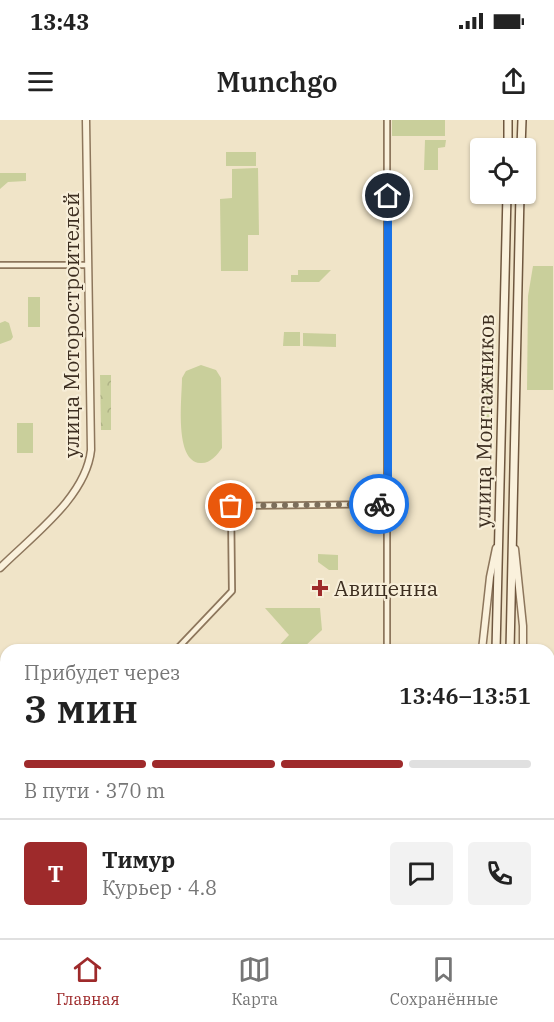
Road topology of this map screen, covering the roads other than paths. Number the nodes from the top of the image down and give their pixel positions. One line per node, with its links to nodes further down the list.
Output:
1 (86, 120): 10 (street, улица Моторостроителей)
2 (387, 120): 11 (street)
3 (507, 120): 5 (main road)
4 (522, 120): 6 (main road)
5 (508, 138)
6 (521, 138)
7 (507, 204): 13 (main road, улица Монтажников)
8 (520, 204): 12 (main road, улица Монтажников)
9 (0, 265): 10 (street)
10 (87, 265): 14 (street, улица Моторостроителей)
11 (388, 504): 15 (street); 16 (street)
12 (513, 511): 19 (main road, улица Монтажников); 20 (street)
13 (497, 545): 17 (street); 18 (main road, улица Монтажников)
14 (0, 568)
15 (182, 644)
16 (387, 644)
17 (483, 644)
18 (496, 644)
19 (510, 644)
20 (523, 644)

